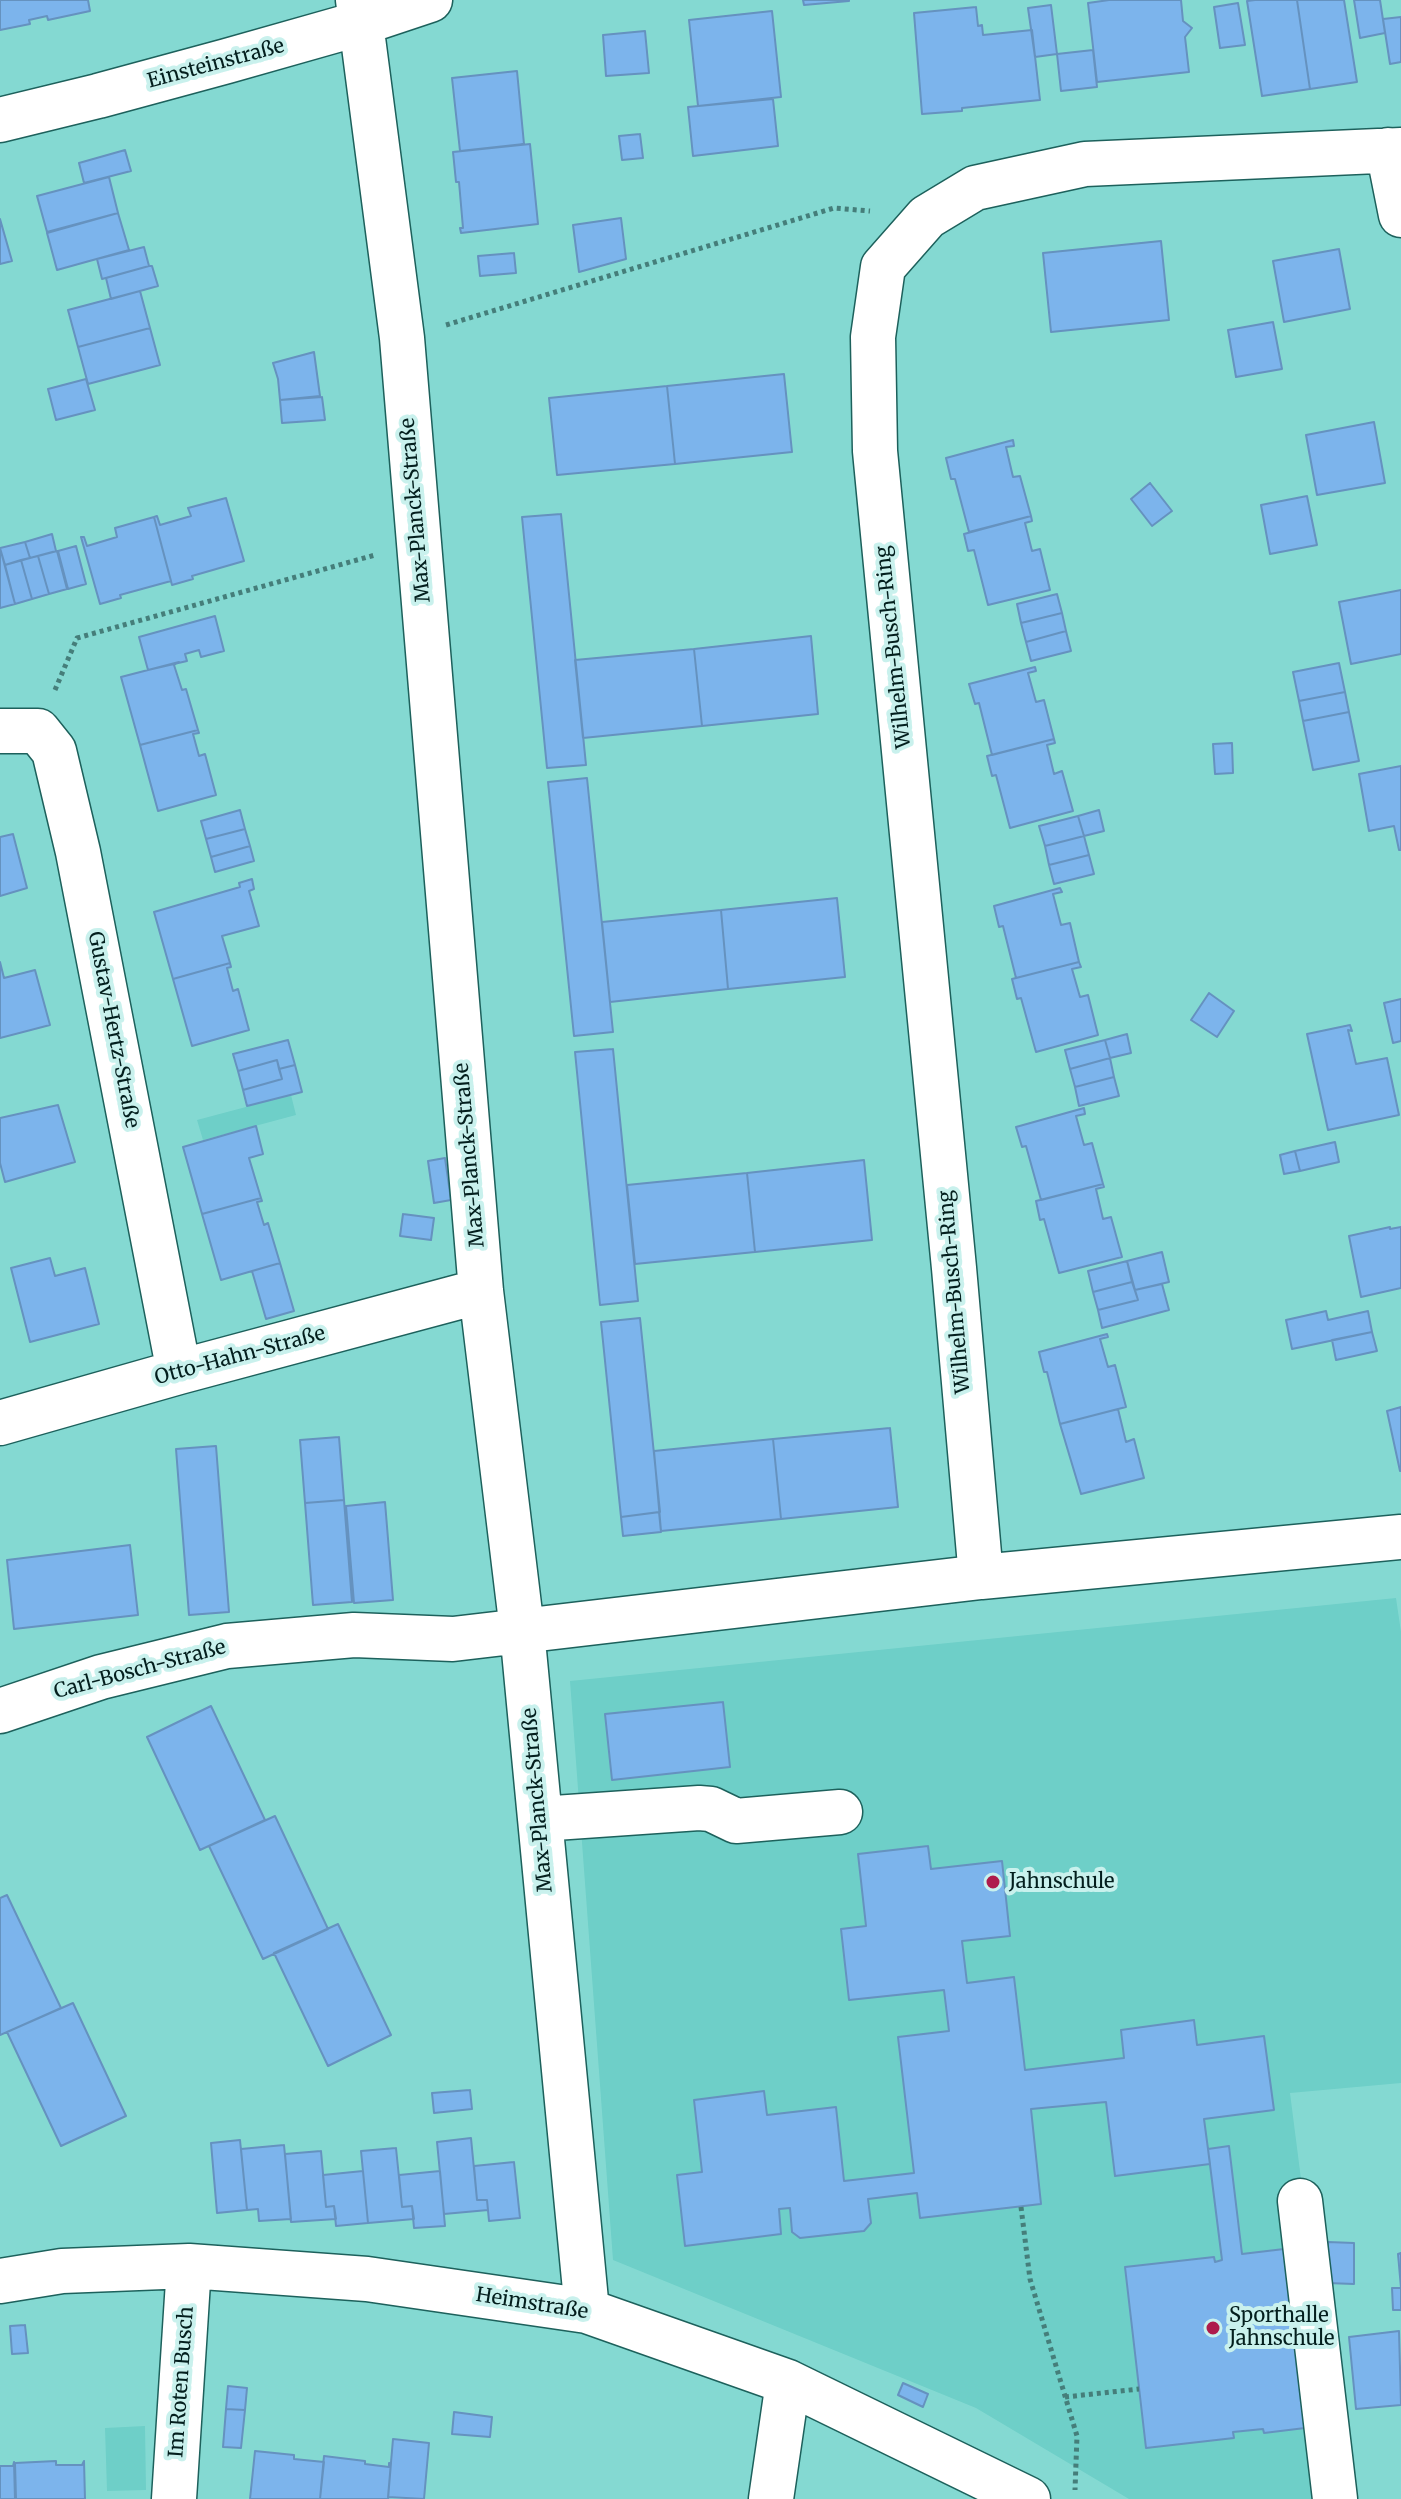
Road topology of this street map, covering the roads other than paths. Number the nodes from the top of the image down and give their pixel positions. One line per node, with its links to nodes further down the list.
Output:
1 (430, 0): 2 (street, Einsteinstraße)
2 (360, 12): 3 (street, Einsteinstraße); 7 (street, Max-Planck-Straße)
3 (0, 120)
4 (1394, 150): 5 (street); 11 (street, Wilhelm-Busch-Ring)
5 (1401, 215)
6 (19, 731): 8 (street, Gustav-Hertz-Straße)
7 (481, 1291): 8 (street, Otto-Hahn-Straße); 12 (street, Max-Planck-Straße)
8 (179, 1372): 9 (street, Otto-Hahn-Straße)
9 (0, 1423)
10 (1401, 1537): 11 (street)
11 (981, 1577): 12 (street)
12 (522, 1630): 13 (street, Carl-Bosch-Straße); 15 (street, Max-Planck-Straße)
13 (0, 1711)
14 (840, 1812): 15 (street)
15 (540, 1819): 19 (street, Max-Planck-Straße)
16 (1300, 2201): 24 (street)
17 (189, 2266): 18 (street, Heimstraße); 19 (street, Heimstraße); 21 (street, Im Roten Busch)
18 (0, 2281)
19 (587, 2311): 20 (street, Heimstraße)
20 (788, 2382): 22 (street); 23 (street, Heimstraße)
21 (174, 2499)
22 (771, 2499)
23 (1028, 2499)
24 (1335, 2499)

